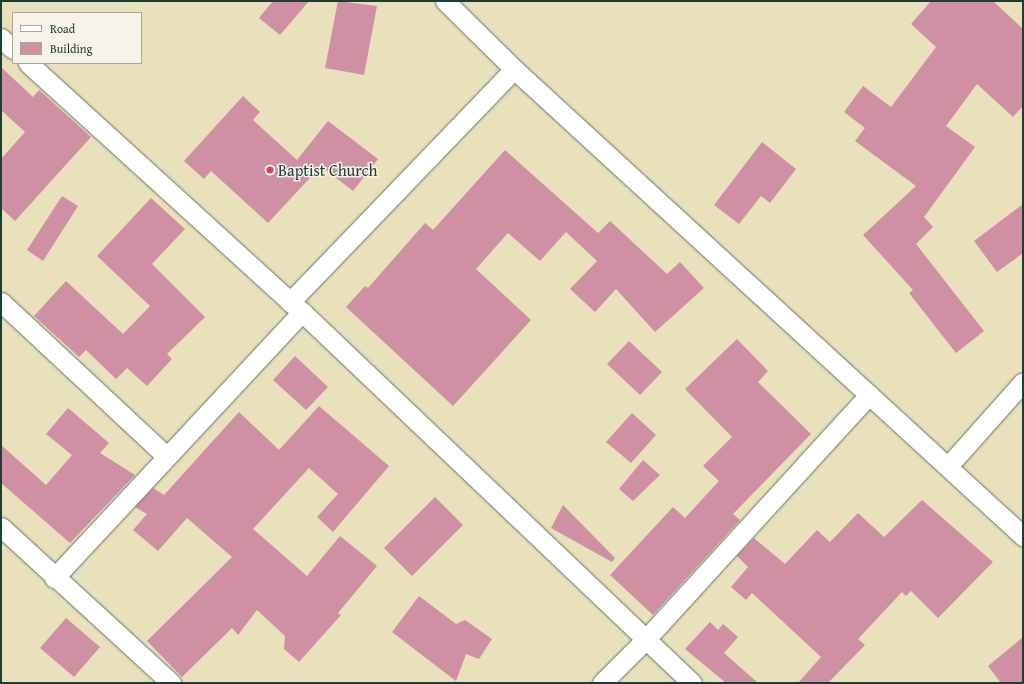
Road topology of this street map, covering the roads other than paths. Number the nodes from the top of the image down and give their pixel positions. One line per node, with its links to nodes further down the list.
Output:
1 (445, 1): 5 (street)
2 (1, 38): 3 (street)
3 (12, 48)
4 (29, 64): 7 (street)
5 (514, 69): 7 (street); 9 (street)
6 (1, 302): 10 (street)
7 (296, 307): 10 (street); 15 (street)
8 (1023, 382): 11 (street)
9 (869, 394): 11 (street); 15 (street)
10 (165, 455): 14 (street)
11 (949, 465): 13 (street)
12 (1, 527): 14 (street)
13 (1023, 536)
14 (54, 578): 16 (street)
15 (646, 639): 17 (street); 18 (street)
16 (171, 683)
17 (602, 683)
18 (692, 683)

